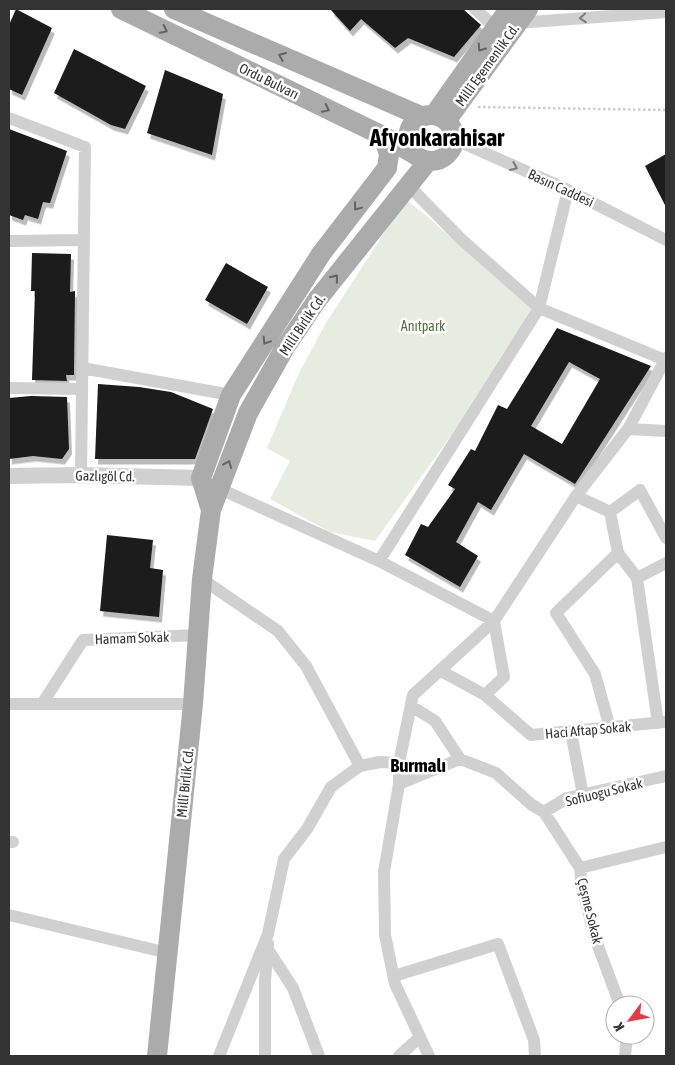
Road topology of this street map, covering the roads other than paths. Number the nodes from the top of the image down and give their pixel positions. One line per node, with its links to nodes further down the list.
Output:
1 (120, 9): 10 (main road, Ordu Bulvarı, one-way to 10)
2 (174, 9): 5 (main road, Ordu Bulvarı)
3 (475, 9): 7 (street)
4 (666, 12): 6 (street, one-way to 6)
5 (200, 14): 9 (main road, Ordu Bulvarı, one-way to 5)
6 (518, 14): 7 (main road, Millî Egemenlik Cd.); 9 (main road, Millî Egemenlik Cd.)
7 (495, 27): 9 (main road, Millî Egemenlik Cd., one-way to 9)
8 (9, 118): 14 (street)
9 (443, 120): 11 (main road); 11 (main road); 13 (street, Basın Caddesi, one-way to 13)
10 (383, 136): 11 (main road, Ordu Bulvarı); 22 (main road, Millî Birlik Cd., one-way to 22)
11 (422, 158): 12 (main road, Millî Birlik Cd.)
12 (408, 185): 17 (street); 27 (main road, Millî Birlik Cd., one-way to 12)
13 (568, 190): 15 (street, Basın Caddesi); 17 (street)
14 (84, 240): 16 (street); 19 (street)
15 (666, 240)
16 (9, 241)
17 (538, 308): 18 (street); 32 (street)
18 (666, 359): 23 (street)
19 (82, 368): 21 (street); 22 (street)
20 (9, 388): 21 (street)
21 (82, 388): 25 (street)
22 (231, 395): 27 (main road, Millî Birlik Cd.)
23 (628, 429): 24 (street); 28 (street)
24 (666, 431)
25 (81, 475): 26 (street, Gazlıgöl Cd.); 27 (street, Gazlıgöl Cd.)
26 (9, 476)
27 (209, 483): 32 (street); 35 (main road, Millî Birlik Cd.)
28 (576, 496): 29 (street); 36 (street)
29 (610, 512): 30 (street); 31 (street)
30 (666, 538)
31 (618, 553): 34 (street); 45 (street)
32 (379, 560): 36 (street)
33 (666, 563): 34 (street)
34 (637, 578): 44 (street)
35 (202, 579): 37 (main road, Millî Birlik Cd.); 49 (street)
36 (494, 622): 38 (street); 39 (street)
37 (198, 635): 41 (street, Hamam Sokak); 42 (main road, Millî Birlik Cd.)
38 (441, 670): 39 (street, Haci Aftap Sokak); 43 (street)
39 (485, 695): 46 (street, Haci Aftap Sokak)
40 (9, 704): 41 (street)
41 (42, 704): 42 (street)
42 (193, 704): 59 (main road, Millî Birlik Cd.)
43 (411, 706): 47 (street); 48 (street)
44 (662, 722): 45 (street, Haci Aftap Sokak)
45 (610, 728): 46 (street, Haci Aftap Sokak)
46 (572, 732): 52 (street)
47 (460, 759): 51 (street); 53 (street, Çeşme Sokak)
48 (399, 764): 49 (street); 51 (street)
49 (360, 766): 57 (street)
50 (666, 776): 52 (street, Sofiuogu Sokak)
51 (398, 784): 60 (street)
52 (583, 795): 53 (street, Sofiuogu Sokak)
53 (544, 812): 55 (street, Çeşme Sokak)
54 (666, 847): 55 (street)
55 (580, 868): 61 (street, Çeşme Sokak)
56 (9, 915): 59 (street)
57 (268, 934): 58 (street); 64 (street)
58 (267, 948): 65 (street); 66 (street)
59 (168, 953): 63 (main road, Millî Birlik Cd.)
60 (394, 976): 62 (street); 69 (street)
61 (616, 995)
62 (420, 1037): 67 (street); 68 (street)
63 (156, 1056)
64 (218, 1056)
65 (265, 1056)
66 (319, 1056)
67 (399, 1056)
68 (429, 1056)
69 (535, 1056)

